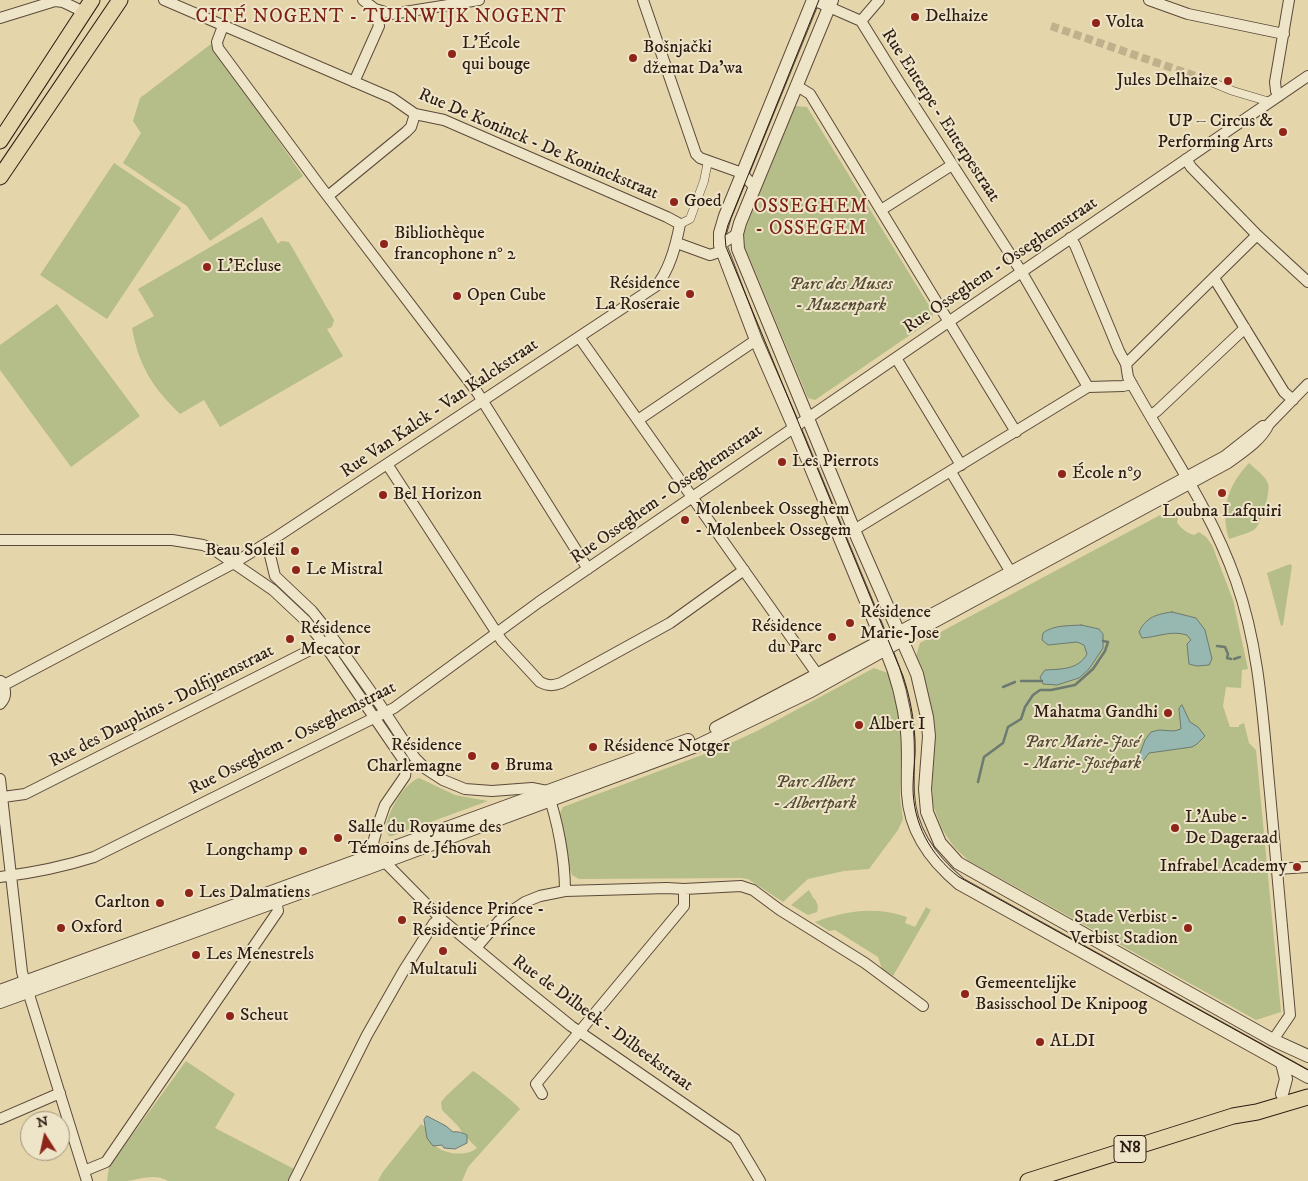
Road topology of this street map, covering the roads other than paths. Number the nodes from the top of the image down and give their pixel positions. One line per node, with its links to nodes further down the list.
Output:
1 (55, 0): 11 (street); 15 (street)
2 (120, 0): 32 (main road)
3 (164, 0): 17 (street, Rue De Koninck - De Koninckstraat)
4 (363, 0): 13 (street)
5 (479, 0): 14 (street)
6 (643, 0): 29 (street)
7 (813, 0): 12 (street, Rue Euterpe - Euterpestraat); 31 (street)
8 (879, 0): 16 (street)
9 (1149, 0): 19 (street)
10 (1289, 0): 19 (street)
11 (82, 3): 27 (main road)
12 (831, 3): 16 (street, Rue Euterpe - Euterpestraat); 23 (street)
13 (375, 9): 14 (street); 18 (street)
14 (392, 14): 18 (street)
15 (0, 18)
16 (861, 20): 30 (street, Rue Euterpe - Euterpestraat)
17 (223, 26): 22 (street, Rue De Koninck - De Koninckstraat); 34 (street)
18 (379, 26): 22 (street)
19 (1284, 34): 24 (street)
20 (1308, 76): 24 (street, Rue Osseghem - Osseghemstraat)
21 (1204, 79): 25 (street)
22 (354, 82): 26 (street, Rue De Koninck - De Koninckstraat)
23 (797, 86): 33 (street); 35 (street)
24 (1279, 96): 25 (street, Rue Osseghem - Osseghemstraat)
25 (1270, 102): 28 (street, Rue Osseghem - Osseghemstraat)
26 (415, 114): 34 (street); 36 (street, Rue De Koninck - De Koninckstraat)
27 (0, 141)
28 (1186, 159): 38 (street); 39 (street, Rue Osseghem - Osseghemstraat)
29 (708, 161): 31 (street); 36 (street)
30 (952, 165): 35 (street); 42 (street, Rue Euterpe - Euterpestraat)
31 (742, 173): 33 (street); 41 (street)
32 (0, 177)
33 (755, 188): 37 (street)
34 (328, 196): 54 (street)
35 (881, 210): 45 (street)
36 (680, 224): 40 (street)
37 (737, 234): 41 (street); 57 (street)
38 (1257, 235): 43 (street); 44 (street)
39 (1070, 238): 42 (street, Rue Osseghem - Osseghemstraat); 50 (street)
40 (677, 243): 41 (street); 47 (street, Rue Van Kalck - Van Kalckstraat)
41 (721, 248): 48 (street)
42 (1021, 271): 45 (street, Rue Osseghem - Osseghemstraat); 53 (street, Rue Euterpe - Euterpestraat)
43 (1214, 278): 46 (street); 50 (street)
44 (1308, 282)
45 (949, 321): 49 (street, Rue Osseghem - Osseghemstraat); 60 (street)
46 (1245, 328): 55 (street); 56 (street)
47 (578, 337): 54 (street, Rue Van Kalck - Van Kalckstraat); 58 (street)
48 (756, 340): 58 (street); 59 (street)
49 (896, 358): 57 (street, Rue Osseghem - Osseghemstraat); 62 (street)
50 (1126, 364): 51 (street)
51 (1132, 384): 53 (street); 56 (street)
52 (1308, 384): 55 (street)
53 (1088, 387): 60 (street)
54 (482, 400): 61 (street, Rue Van Kalck - Van Kalckstraat); 70 (street)
55 (1293, 400): 64 (street)
56 (1150, 415): 64 (street)
57 (808, 418): 59 (street, Rue Osseghem - Osseghemstraat); 66 (street)
58 (638, 420): 65 (street)
59 (794, 427): 65 (street, Rue Osseghem - Osseghemstraat); 76 (street)
60 (1016, 432): 62 (street)
61 (386, 464): 68 (street, Rue Van Kalck - Van Kalckstraat); 73 (street)
62 (961, 466): 63 (street)
63 (950, 472): 66 (street); 72 (street)
64 (1189, 480): 72 (street); 89 (street)
65 (692, 497): 70 (street, Rue Osseghem - Osseghemstraat); 71 (street)
66 (854, 530): 74 (street)
67 (0, 540): 69 (street)
68 (268, 543): 69 (street, Rue Van Kalck - Van Kalckstraat); 75 (street)
69 (234, 563): 75 (street); 78 (street, Rue Van Kalck - Van Kalckstraat)
70 (588, 569): 73 (street, Rue Osseghem - Osseghemstraat)
71 (744, 570): 73 (street); 77 (street)
72 (1013, 575): 74 (street)
73 (496, 633): 80 (street, Rue Osseghem - Osseghemstraat)
74 (900, 636): 76 (street); 102 (street)
75 (328, 641): 80 (street); 81 (street); 86 (street, Rue des Dauphins - Dolfijnenstraat)
76 (884, 645): 77 (street); 104 (street)
77 (821, 679): 85 (street)
78 (2, 683): 79 (street)
79 (0, 704)
80 (386, 712): 81 (street, Rue Osseghem - Osseghemstraat); 82 (street)
81 (375, 718): 83 (street); 90 (street, Rue Osseghem - Osseghemstraat)
82 (426, 769): 83 (street); 85 (street)
83 (405, 776): 87 (street)
84 (0, 779): 86 (street)
85 (549, 796): 87 (street); 93 (street)
86 (2, 797): 90 (street)
87 (381, 858): 94 (street); 95 (street, Rue de Dilbeek - Dilbeekstraat)
88 (1308, 867): 89 (street)
89 (1277, 870): 102 (street)
90 (12, 875): 91 (street, Rue Osseghem - Osseghemstraat); 97 (street)
91 (0, 877)
92 (684, 889): 93 (street); 100 (street); 101 (street)
93 (565, 892): 96 (street)
94 (275, 896): 97 (street); 113 (street)
95 (440, 918): 96 (street, Rue de Dilbeek - Dilbeekstraat); 114 (street)
96 (476, 948): 101 (street, Rue de Dilbeek - Dilbeekstraat)
97 (26, 987): 98 (street); 99 (street); 107 (street)
98 (0, 991)
99 (0, 1002)
100 (923, 1006)
101 (580, 1032): 108 (street); 115 (street, Rue de Dilbeek - Dilbeekstraat)
102 (1273, 1040): 103 (street)
103 (1308, 1056)
104 (1282, 1063): 105 (street); 109 (street)
105 (1308, 1077)
106 (1308, 1086): 109 (main road, N8)
107 (60, 1093): 112 (street); 113 (street)
108 (542, 1094)
109 (1282, 1094): 111 (main road, N8)
110 (1308, 1097): 111 (main road, N8)
111 (1233, 1116): 116 (main road, N8)
112 (0, 1119)
113 (86, 1176)
114 (294, 1181)
115 (760, 1181)
116 (1028, 1181)

